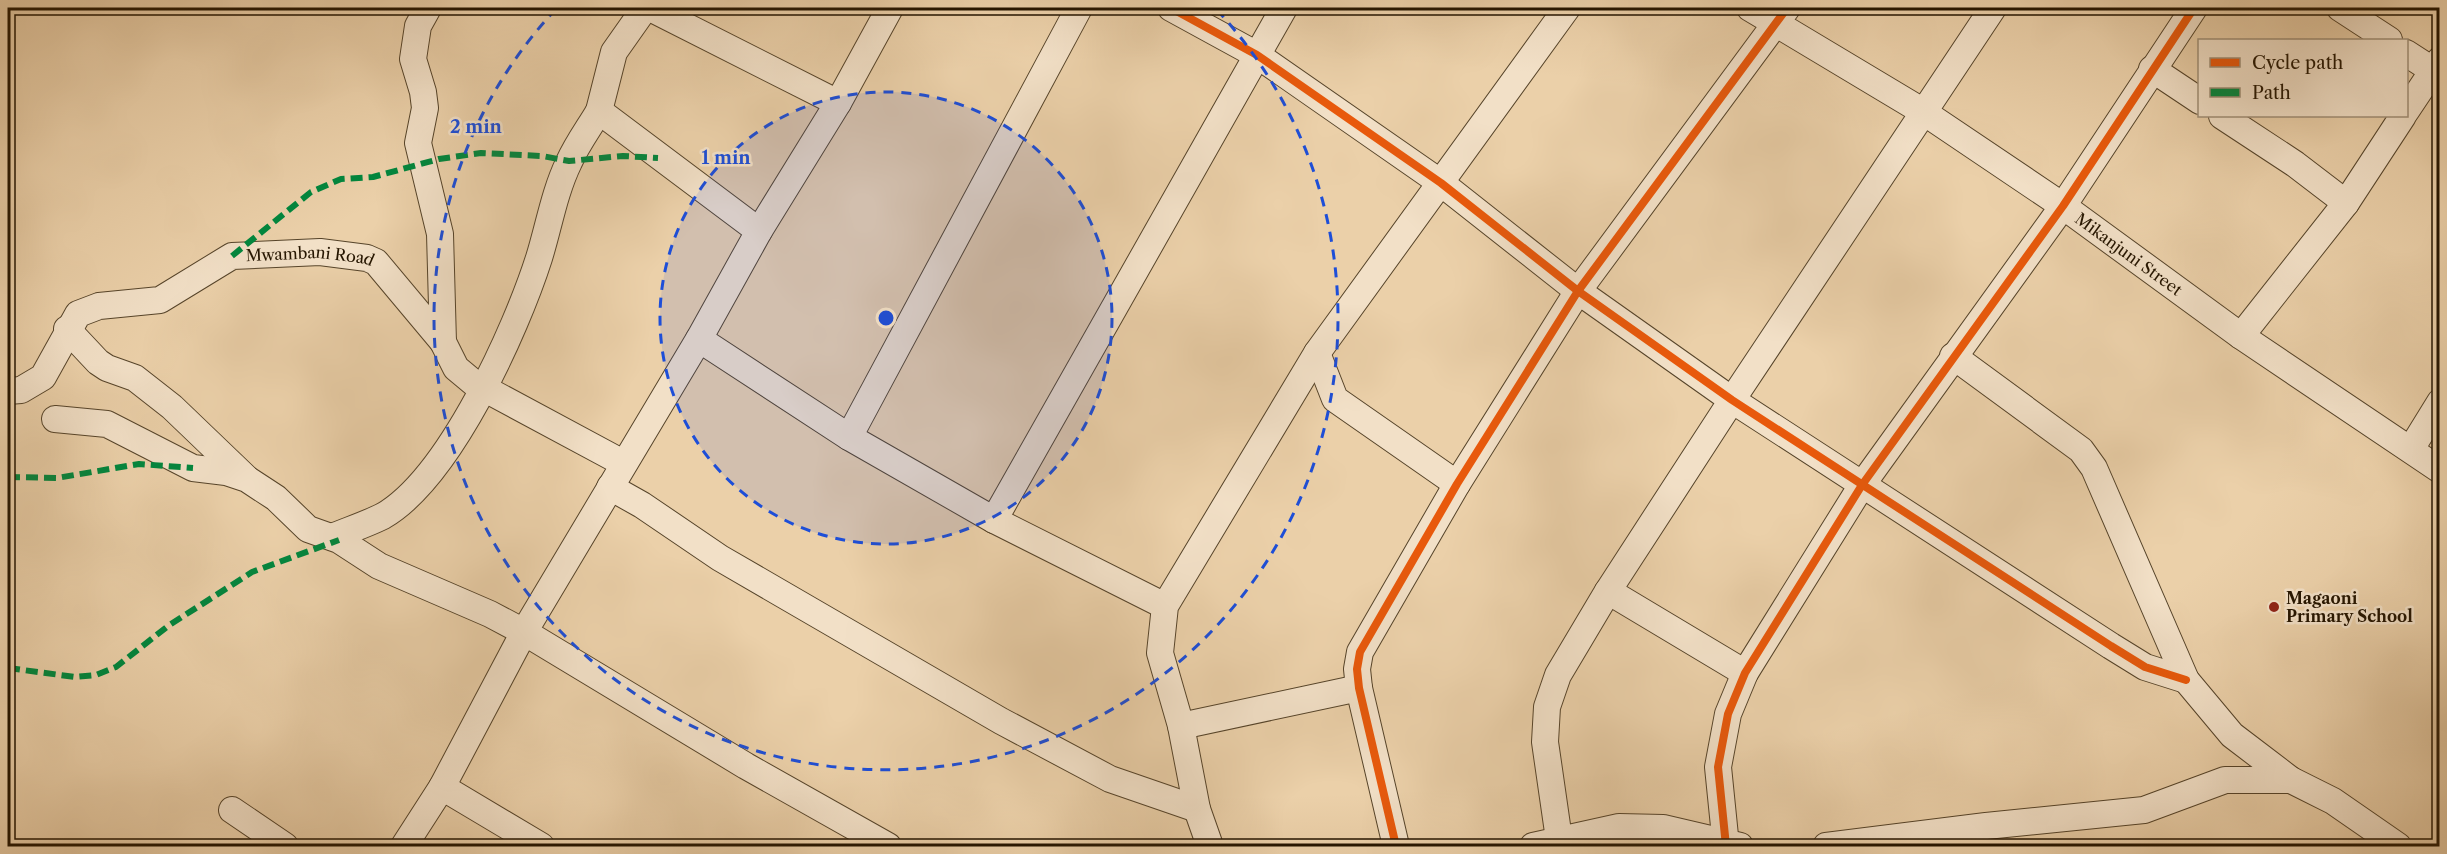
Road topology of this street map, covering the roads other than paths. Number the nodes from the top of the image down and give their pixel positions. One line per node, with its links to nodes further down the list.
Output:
1 (428, 8): 33 (street)
2 (648, 8): 19 (street); 21 (street)
3 (890, 8): 19 (street)
4 (1079, 8): 41 (street)
5 (1171, 8): 15 (street)
6 (1284, 8): 15 (street)
7 (1567, 8): 25 (street)
8 (1750, 8): 12 (street, Mikanjuni Street)
9 (1993, 8): 22 (street)
10 (2194, 8): 17 (street)
11 (2340, 8): 13 (street)
12 (1782, 15): 22 (street, Mikanjuni Street); 29 (street)
13 (2387, 39)
14 (2408, 54): 16 (street)
15 (1257, 55): 25 (street); 49 (street)
16 (2437, 68): 20 (street)
17 (2152, 69): 18 (street); 27 (street)
18 (2198, 99)
19 (838, 103): 28 (street)
20 (2408, 108)
21 (599, 111): 28 (street); 36 (street)
22 (1922, 111): 27 (street, Mikanjuni Street); 38 (street)
23 (2224, 117): 26 (street)
24 (2402, 117): 26 (street)
25 (1441, 183): 29 (street); 34 (street)
26 (2346, 204): 31 (street)
27 (2063, 206): 31 (street, Mikanjuni Street); 35 (street)
28 (759, 231): 32 (street)
29 (1578, 291): 38 (street); 46 (street)
30 (67, 329): 33 (street, Mwambani Road); 37 (street, Mwambani Road); 45 (street)
31 (2241, 336): 42 (street, Mikanjuni Street)
32 (699, 339): 41 (street); 43 (street)
33 (443, 342): 36 (street, Mwambani Road)
34 (1317, 353): 46 (street); 52 (street)
35 (1953, 356): 47 (street); 55 (street)
36 (471, 379): 43 (street); 50 (street)
37 (8, 391)
38 (1732, 400): 47 (street); 51 (street)
39 (2439, 402): 42 (street)
40 (55, 419): 45 (street)
41 (849, 437): 49 (street)
42 (2411, 449): 44 (street, Mikanjuni Street)
43 (624, 464): 48 (street)
44 (2439, 470)
45 (247, 479): 50 (street)
46 (1457, 484): 56 (street)
47 (1862, 485): 54 (street); 55 (street)
48 (610, 487): 53 (street); 60 (street)
49 (994, 520): 52 (street)
50 (332, 537): 53 (street)
51 (1608, 591): 54 (street); 62 (street)
52 (1165, 606): 57 (street)
53 (524, 632): 59 (street); 66 (street)
54 (1745, 673): 70 (street)
55 (2186, 680): 58 (street)
56 (1359, 688): 57 (street); 68 (street)
57 (1181, 726): 60 (street)
58 (2291, 780): 71 (street); 72 (street)
59 (442, 787): 64 (street); 65 (street)
60 (1197, 808): 67 (street)
61 (232, 810): 63 (street)
62 (1560, 844): 69 (street); 70 (street)
63 (285, 846)
64 (404, 846)
65 (541, 846)
66 (888, 846)
67 (1210, 846)
68 (1396, 846)
69 (1533, 846)
70 (1731, 846)
71 (1826, 846)
72 (2398, 846)

